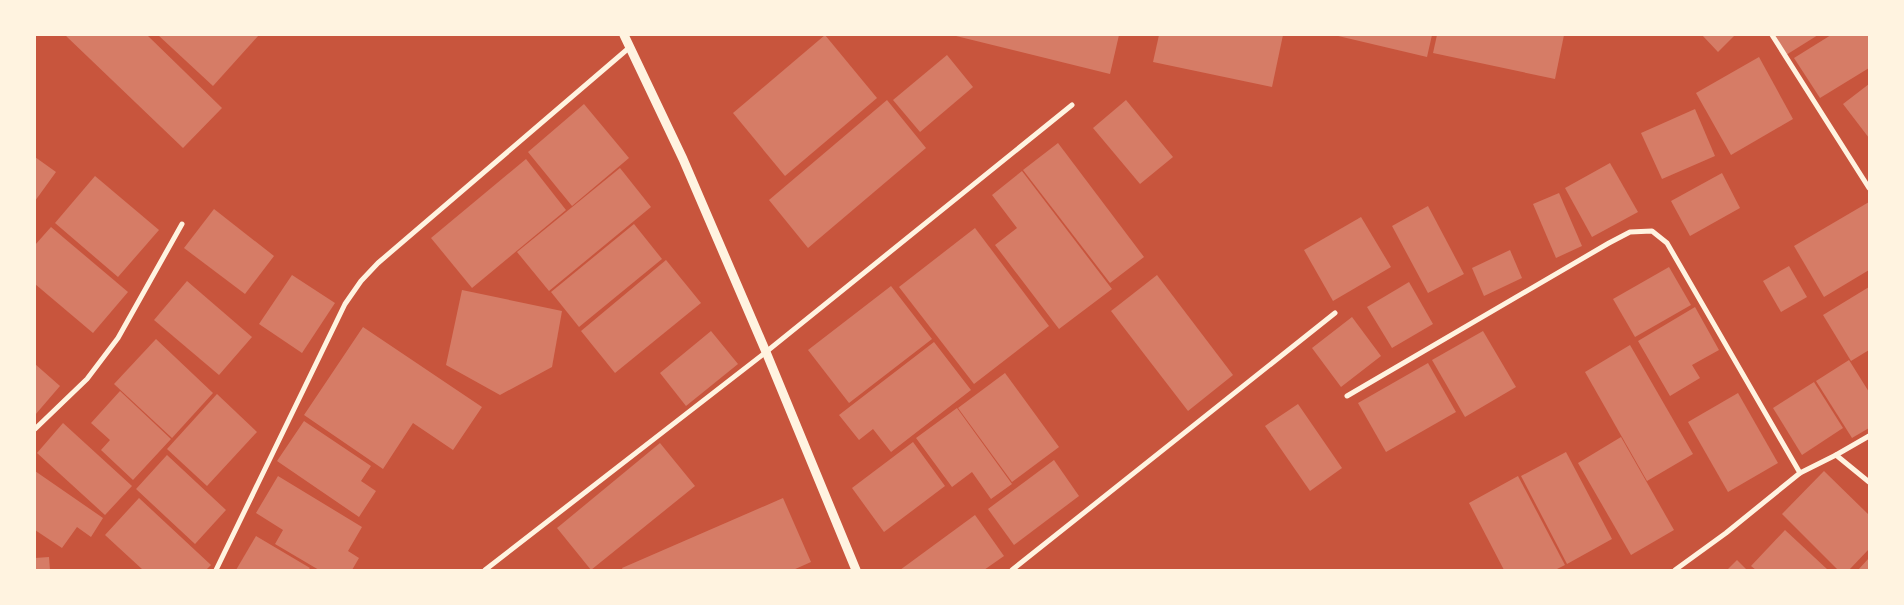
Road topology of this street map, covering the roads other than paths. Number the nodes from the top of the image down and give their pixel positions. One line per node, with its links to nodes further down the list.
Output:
1 (624, 35): 3 (street)
2 (1772, 35): 5 (street)
3 (630, 47): 8 (street); 15 (street)
4 (1072, 105): 8 (street)
5 (1869, 188)
6 (182, 224): 10 (street)
7 (1335, 313): 18 (street)
8 (766, 352): 16 (street); 17 (street)
9 (1347, 396): 13 (street)
10 (35, 428)
11 (1869, 436): 12 (street)
12 (1836, 455): 13 (street); 14 (street)
13 (1800, 473): 19 (street)
14 (1869, 482)
15 (216, 570)
16 (485, 570)
17 (856, 570)
18 (1012, 570)
19 (1675, 570)

